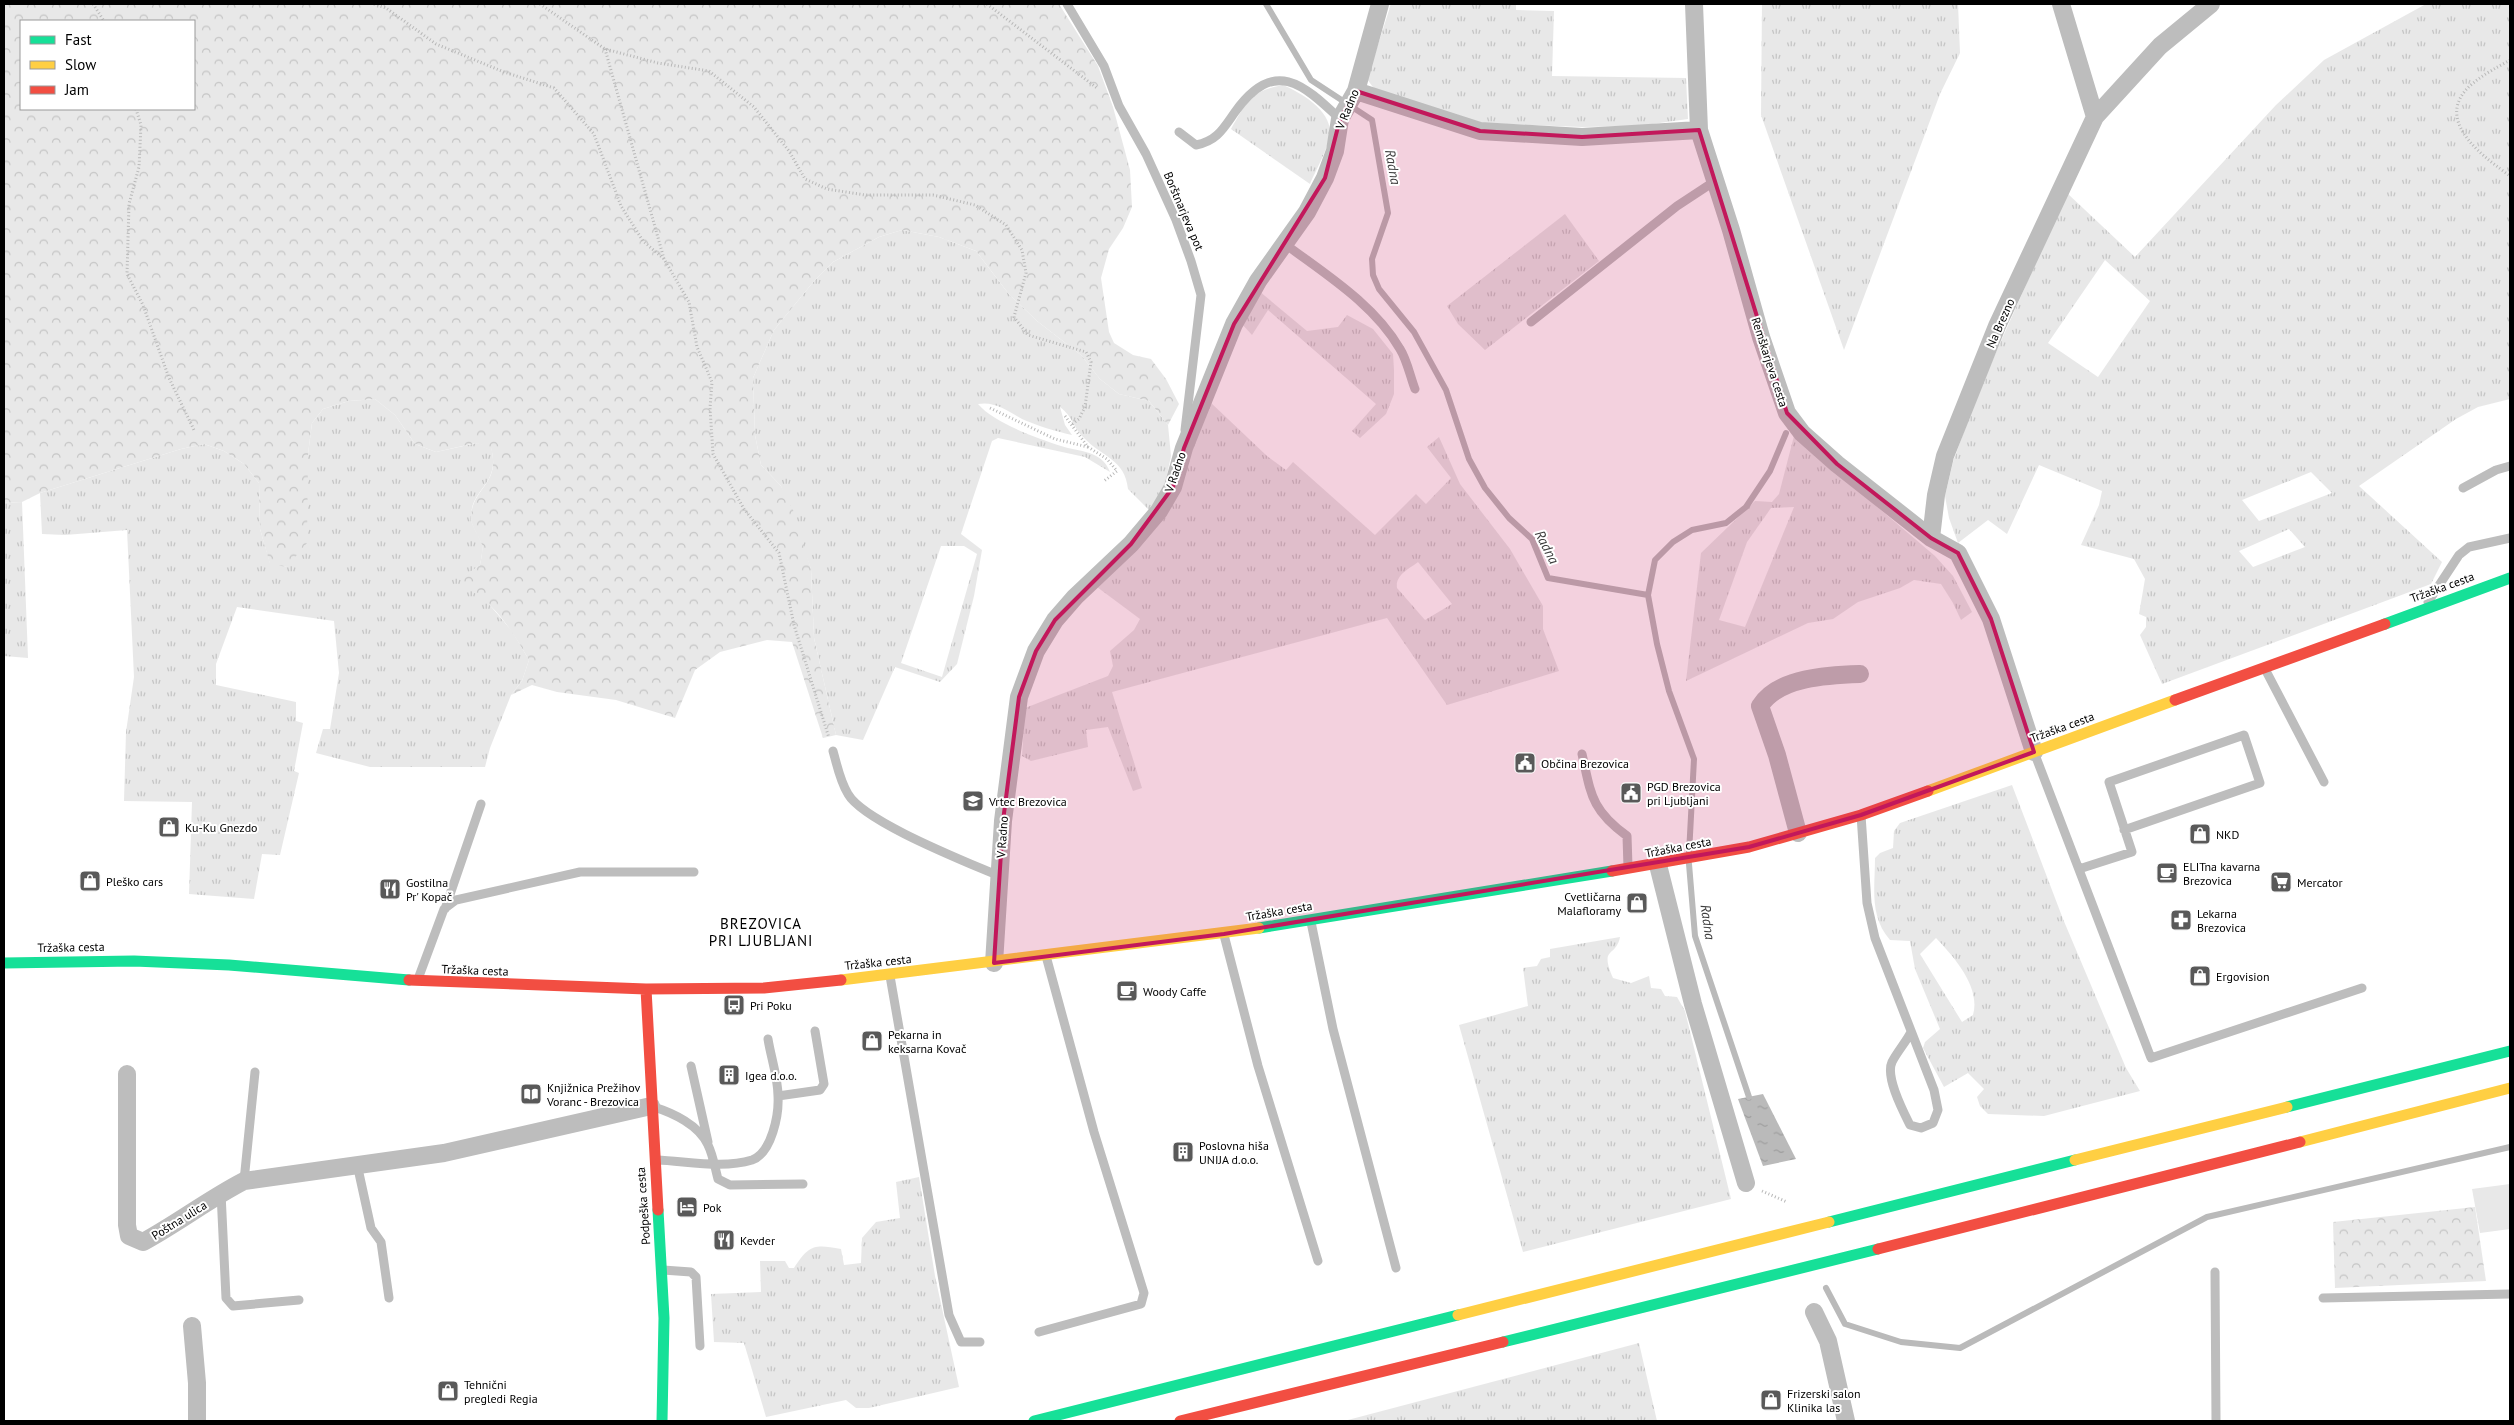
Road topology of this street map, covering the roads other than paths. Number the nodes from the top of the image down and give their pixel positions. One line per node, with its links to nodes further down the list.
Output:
1 (1067, 4): 15 (lane, Borštnarjeva pot)
2 (1380, 4): 6 (street, V Radno)
3 (1694, 4): 9 (street, Remškarjeva cesta)
4 (2061, 4): 7 (street)
5 (2211, 4): 7 (street, Na Brezno)
6 (1356, 91): 8 (street, V Radno); 9 (street)
7 (2095, 117): 18 (street, Na Brezno)
8 (1340, 120): 10 (lane); 12 (street, V Radno)
9 (1699, 130): 11 (street, Remškarjeva cesta)
10 (1179, 132)
11 (1715, 181): 13 (lane); 18 (street, Remškarjeva cesta)
12 (1285, 244): 14 (lane); 15 (street, V Radno)
13 (1531, 322)
14 (1415, 389)
15 (1184, 448): 36 (street, V Radno)
16 (2510, 466): 17 (lane)
17 (2464, 488)
18 (1931, 538): 25 (street, Remškarjeva cesta)
19 (2510, 538): 21 (lane)
20 (2510, 578): 21 (main road, Tržaška cesta)
21 (2426, 607): 22 (main road, Tržaška cesta)
22 (2264, 667): 25 (main road, Tržaška cesta); 27 (lane)
23 (1860, 674): 31 (street)
24 (833, 751): 36 (lane)
25 (2034, 752): 29 (main road, Tržaška cesta); 33 (lane)
26 (1582, 754): 34 (lane)
27 (2324, 782)
28 (481, 804): 37 (lane)
29 (1861, 815): 31 (main road, Tržaška cesta); 48 (lane)
30 (2124, 830): 30 (lane); 33 (lane)
31 (1798, 833): 32 (main road, Tržaška cesta)
32 (1658, 865): 34 (main road, Tržaška cesta); 62 (street)
33 (2079, 869): 45 (lane)
34 (1628, 870): 38 (main road, Tržaška cesta)
35 (694, 872): 37 (lane)
36 (999, 876): 42 (street, V Radno)
37 (444, 909): 44 (lane)
38 (1311, 919): 39 (main road, Tržaška cesta); 66 (lane)
39 (1224, 934): 40 (main road, Tržaška cesta); 65 (lane)
40 (1046, 956): 42 (main road, Tržaška cesta); 75 (lane)
41 (4, 963): 44 (main road, Tržaška cesta)
42 (994, 963): 43 (main road, Tržaška cesta)
43 (890, 975): 46 (main road, Tržaška cesta); 76 (lane)
44 (417, 981): 46 (main road, Tržaška cesta)
45 (2362, 988)
46 (646, 989): 56 (main road, Podpeška cesta)
47 (815, 1031): 55 (lane)
48 (1911, 1032): 48 (lane)
49 (768, 1040): 55 (lane)
50 (2510, 1051): 80 (main road)
51 (691, 1066): 57 (lane)
52 (255, 1072): 61 (lane)
53 (127, 1074): 64 (street, Poštna ulica)
54 (2510, 1088): 81 (main road)
55 (778, 1096): 59 (lane)
56 (651, 1106): 57 (lane); 58 (main road, Podpeška cesta); 60 (street, Poštna ulica)
57 (708, 1144): 59 (lane)
58 (654, 1160): 59 (lane); 67 (main road, Podpeška cesta)
59 (714, 1163): 63 (lane)
60 (357, 1164): 61 (street, Poštna ulica); 70 (lane)
61 (244, 1181): 64 (street, Poštna ulica)
62 (1746, 1183)
63 (803, 1184)
64 (221, 1193): 72 (lane)
65 (1318, 1261)
66 (1396, 1268)
67 (661, 1270): 77 (lane); 79 (main road, Podpeška cesta)
68 (2215, 1272): 83 (lane)
69 (2510, 1294): 71 (lane)
70 (389, 1298)
71 (2323, 1298)
72 (299, 1300)
73 (1814, 1312): 82 (street)
74 (192, 1326): 78 (street)
75 (1039, 1332)
76 (980, 1342)
77 (700, 1346)
78 (197, 1421)
79 (662, 1421)
80 (1034, 1421)
81 (1180, 1421)
82 (1846, 1421)
83 (2216, 1421)

